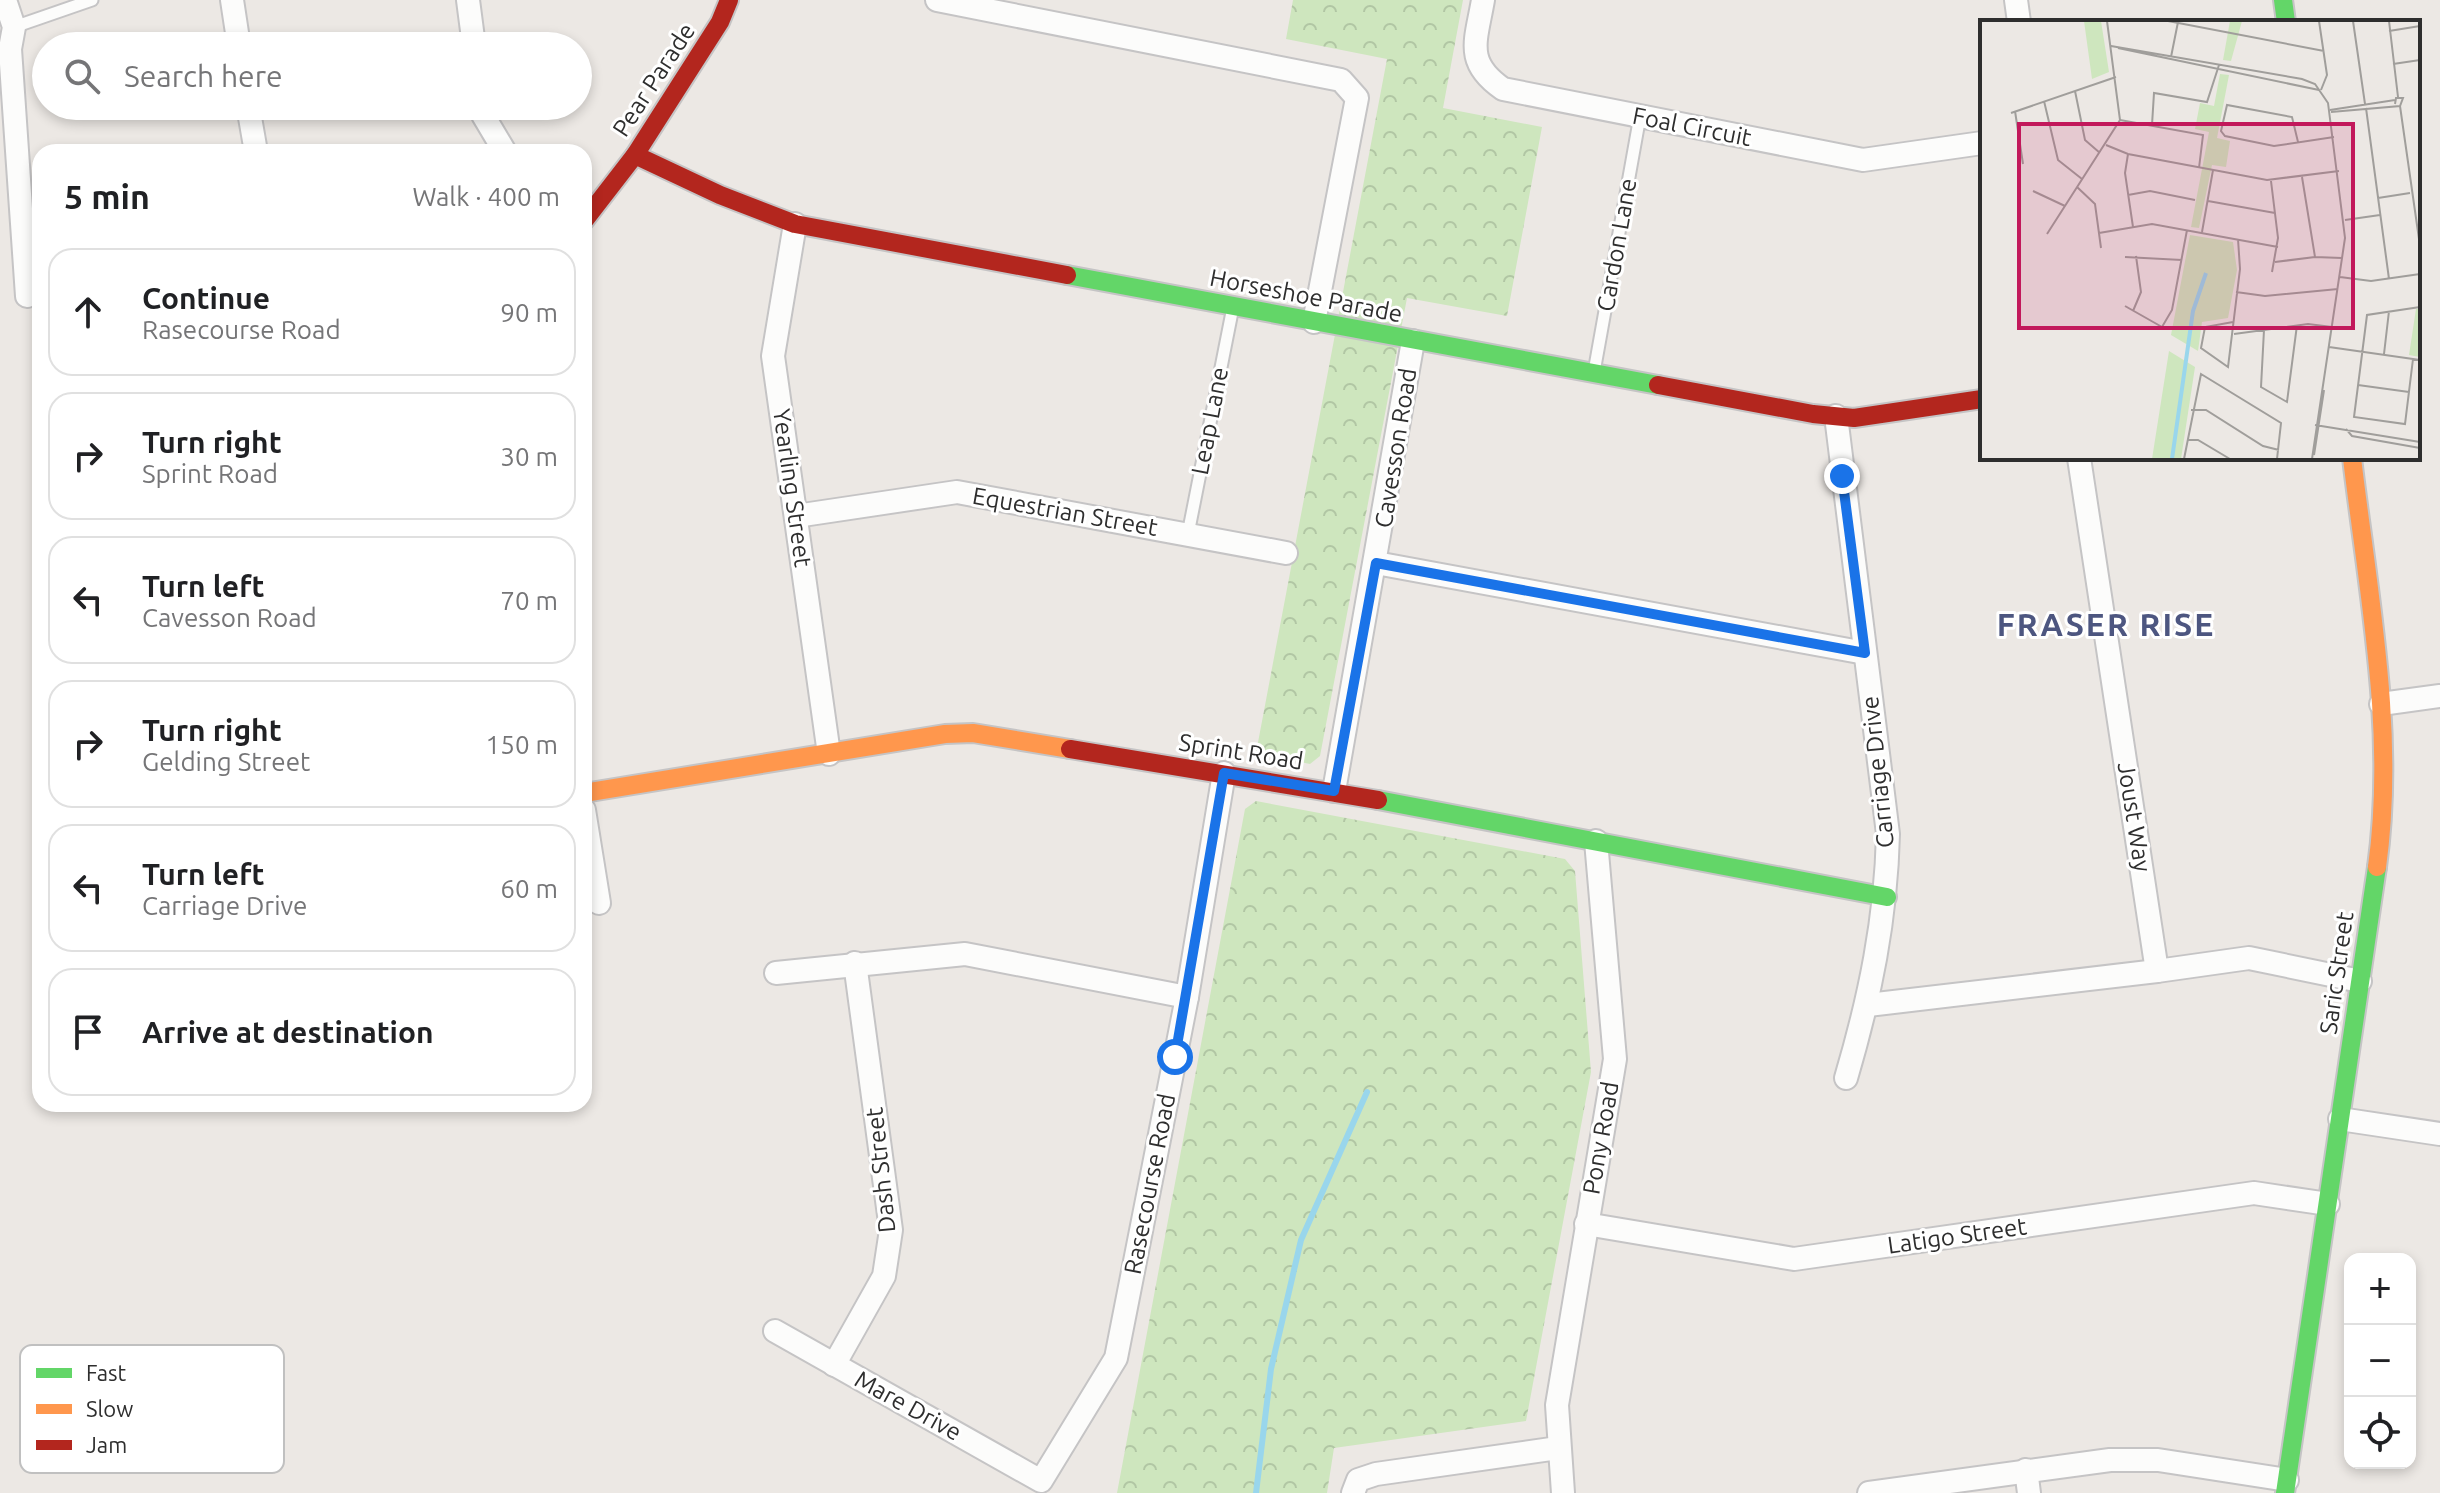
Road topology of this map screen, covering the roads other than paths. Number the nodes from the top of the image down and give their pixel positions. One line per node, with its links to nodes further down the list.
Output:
1 (5, 0): 11 (street)
2 (92, 0): 11 (lane)
3 (232, 0): 12 (street)
4 (468, 0): 13 (street)
5 (729, 0): 20 (street, Pear Parade)
6 (937, 0): 9 (street)
7 (1483, 0): 14 (street, Foal Circuit)
8 (2016, 0): 10 (street)
9 (973, 4): 25 (street)
10 (2019, 20)
11 (14, 27): 23 (street)
12 (237, 32)
13 (472, 32)
14 (1640, 116): 17 (street, Foal Circuit); 27 (lane, Cardon Lane)
15 (250, 120): 18 (street)
16 (486, 120): 19 (street)
17 (1980, 143)
18 (255, 144)
19 (500, 144)
20 (635, 155): 21 (street, Pear Parade); 22 (street, Horseshoe Parade)
21 (592, 206)
22 (795, 224): 24 (street, Horseshoe Parade); 32 (street, Yearling Street)
23 (27, 296)
24 (1233, 307): 25 (street, Horseshoe Parade); 33 (lane, Leap Lane)
25 (1314, 322): 26 (street, Horseshoe Parade)
26 (1413, 341): 27 (street, Horseshoe Parade); 35 (street, Cavesson Road)
27 (1593, 373): 29 (street, Horseshoe Parade)
28 (1980, 399): 29 (street, Horseshoe Parade)
29 (1836, 416): 36 (street, Carriage Drive)
30 (2079, 460): 48 (street, Joust Way)
31 (2352, 460): 38 (street, Saric Street)
32 (796, 516): 33 (street, Equestrian Street); 39 (street, Yearling Street)
33 (1188, 534): 34 (street, Equestrian Street)
34 (1286, 553)
35 (1376, 563): 36 (street); 41 (street, Cavesson Road)
36 (1865, 653): 45 (street, Carriage Drive)
37 (2440, 696): 38 (street)
38 (2381, 704): 50 (street, Saric Street)
39 (829, 754): 40 (street, Sprint Road); 42 (street, Sprint Road)
40 (1224, 773): 41 (street, Sprint Road); 51 (street, Rasecourse Road)
41 (1334, 791): 43 (street, Sprint Road)
42 (592, 792)
43 (1596, 841): 45 (street, Sprint Road); 57 (street, Pony Road)
44 (592, 869): 46 (street)
45 (1887, 897): 52 (street, Carriage Drive)
46 (599, 903)
47 (855, 963): 49 (street); 51 (street); 59 (street, Dash Street)
48 (2157, 971): 50 (street); 52 (street)
49 (776, 973)
50 (2360, 981): 54 (street, Saric Street)
51 (1187, 997): 62 (street, Rasecourse Road)
52 (1868, 1005): 53 (street, Carriage Drive)
53 (1846, 1078)
54 (2340, 1119): 55 (street); 56 (street, Saric Street)
55 (2440, 1134)
56 (2328, 1204): 57 (street, Latigo Street); 63 (street, Saric Street)
57 (1586, 1224): 60 (street, Pony Road)
58 (775, 1331): 59 (street, Mare Drive)
59 (834, 1365): 62 (street, Mare Drive)
60 (1557, 1440): 64 (street); 65 (street, Pony Road)
61 (2026, 1470): 63 (street); 66 (street); 67 (street)
62 (1041, 1481)
63 (2286, 1486)
64 (1353, 1493)
65 (1563, 1493)
66 (1869, 1493)
67 (2029, 1493)

